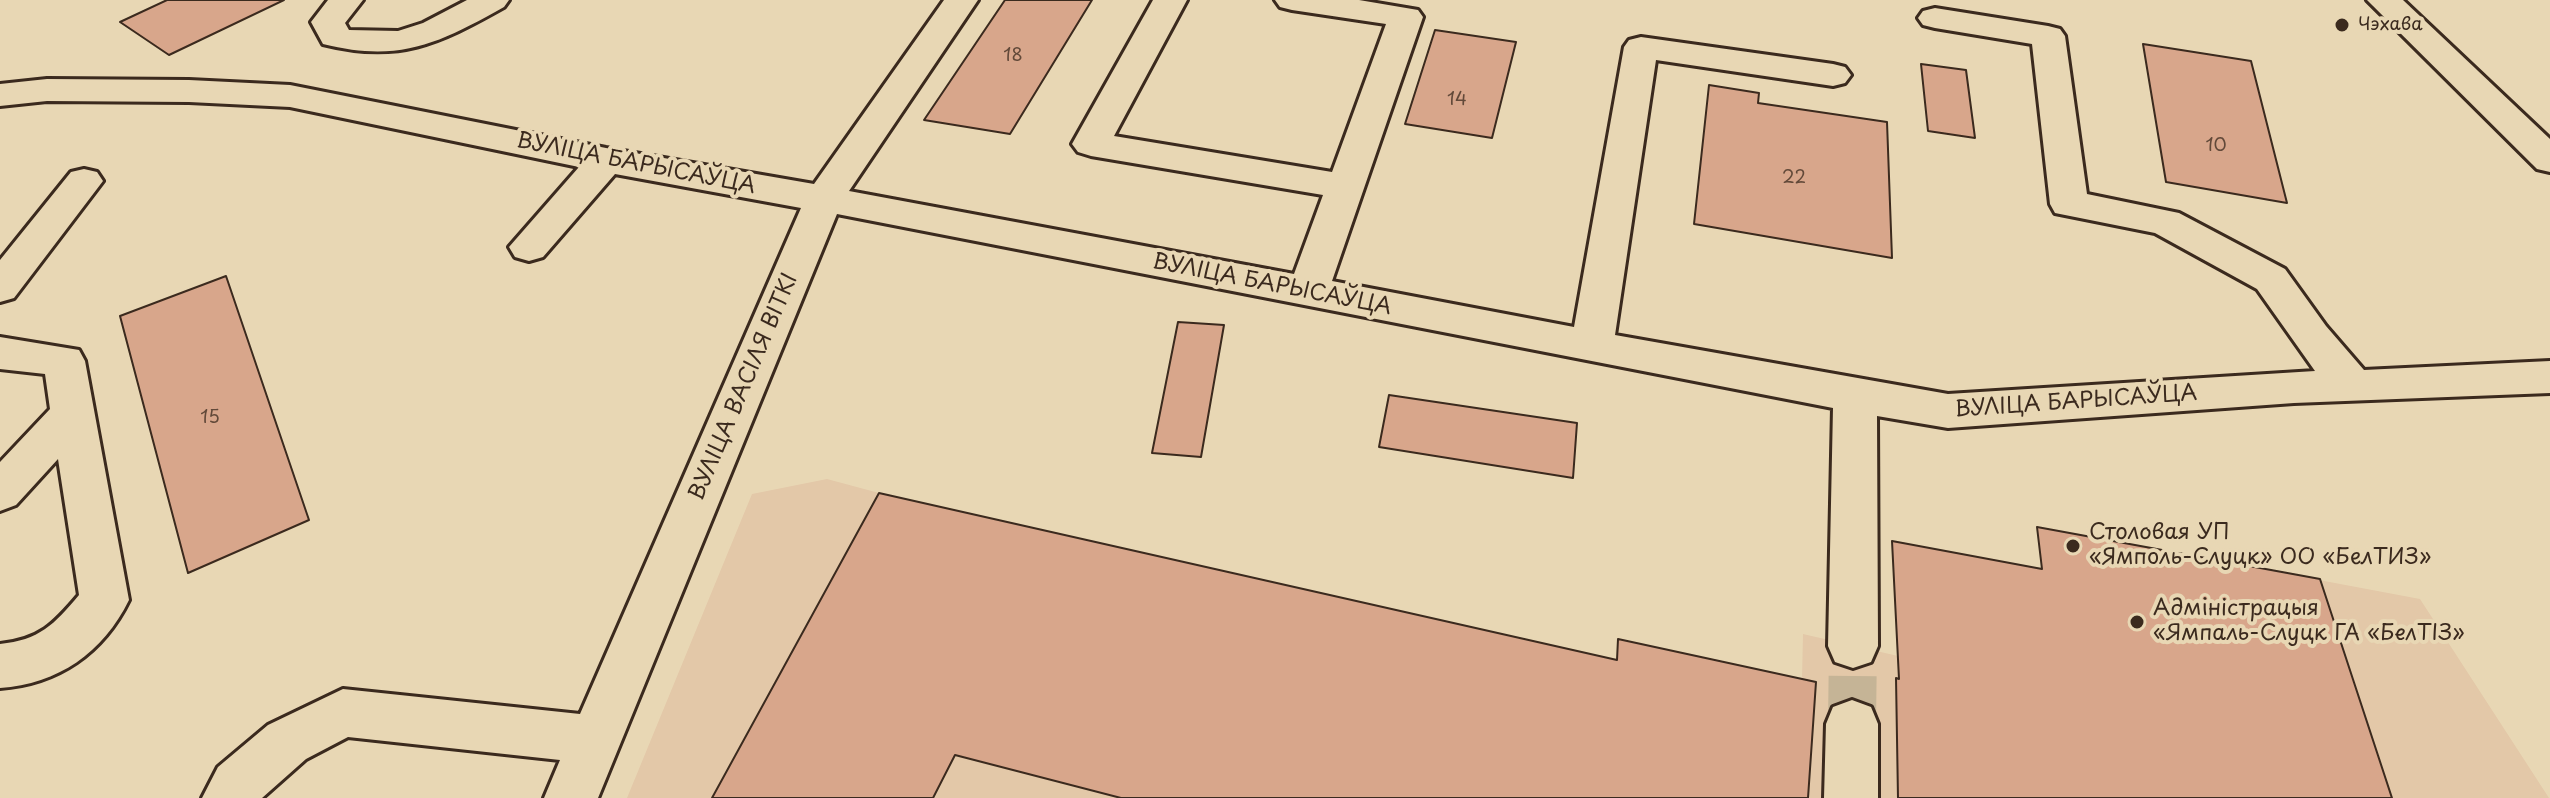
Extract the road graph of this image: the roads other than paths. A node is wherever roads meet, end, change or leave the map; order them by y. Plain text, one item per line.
1 (346, 0) edge
2 (492, 0) edge
3 (961, 0) edge
4 (1170, 0) edge
5 (1292, 0) edge
6 (2384, 0) edge
7 (1935, 18) dead end
8 (1833, 75) dead end
9 (0, 95) edge
10 (606, 160) junction
11 (2550, 160) edge
12 (84, 181) dead end
13 (1347, 187) junction
14 (824, 199) junction
15 (529, 247) dead end
16 (0, 288) edge
17 (1308, 292) junction
18 (1592, 347) junction
19 (0, 353) edge
20 (2550, 377) edge
21 (2353, 387) junction
22 (1855, 396) junction
23 (73, 413) junction
24 (0, 492) edge
25 (1853, 646) tunnel mouth
26 (0, 666) edge
27 (1852, 724) tunnel mouth
28 (596, 740) junction
29 (229, 798) edge
30 (571, 798) edge
31 (1851, 798) edge

1 - 2 street
3 - 14 street, ВУЛІЦА ВАСІЛЯ ВІТКІ
4 - 13 street
5 - 13 street
6 - 11 street
7 - 21 street
8 - 18 street
9 - 10 street, ВУЛІЦА БАРЫСАЎЦА
10 - 14 street, ВУЛІЦА БАРЫСАЎЦА
10 - 15 street
12 - 16 street
13 - 17 street
14 - 17 street, ВУЛІЦА БАРЫСАЎЦА
14 - 28 street, ВУЛІЦА ВАСІЛЯ ВІТКІ
17 - 18 street, ВУЛІЦА БАРЫСАЎЦА
18 - 22 street, ВУЛІЦА БАРЫСАЎЦА
19 - 23 street
20 - 21 street, ВУЛІЦА БАРЫСАЎЦА
21 - 22 street, ВУЛІЦА БАРЫСАЎЦА
22 - 25 street
23 - 24 street
23 - 26 street
27 - 31 street
28 - 29 street
28 - 30 street, ВУЛІЦА ВАСІЛЯ ВІТКІ

